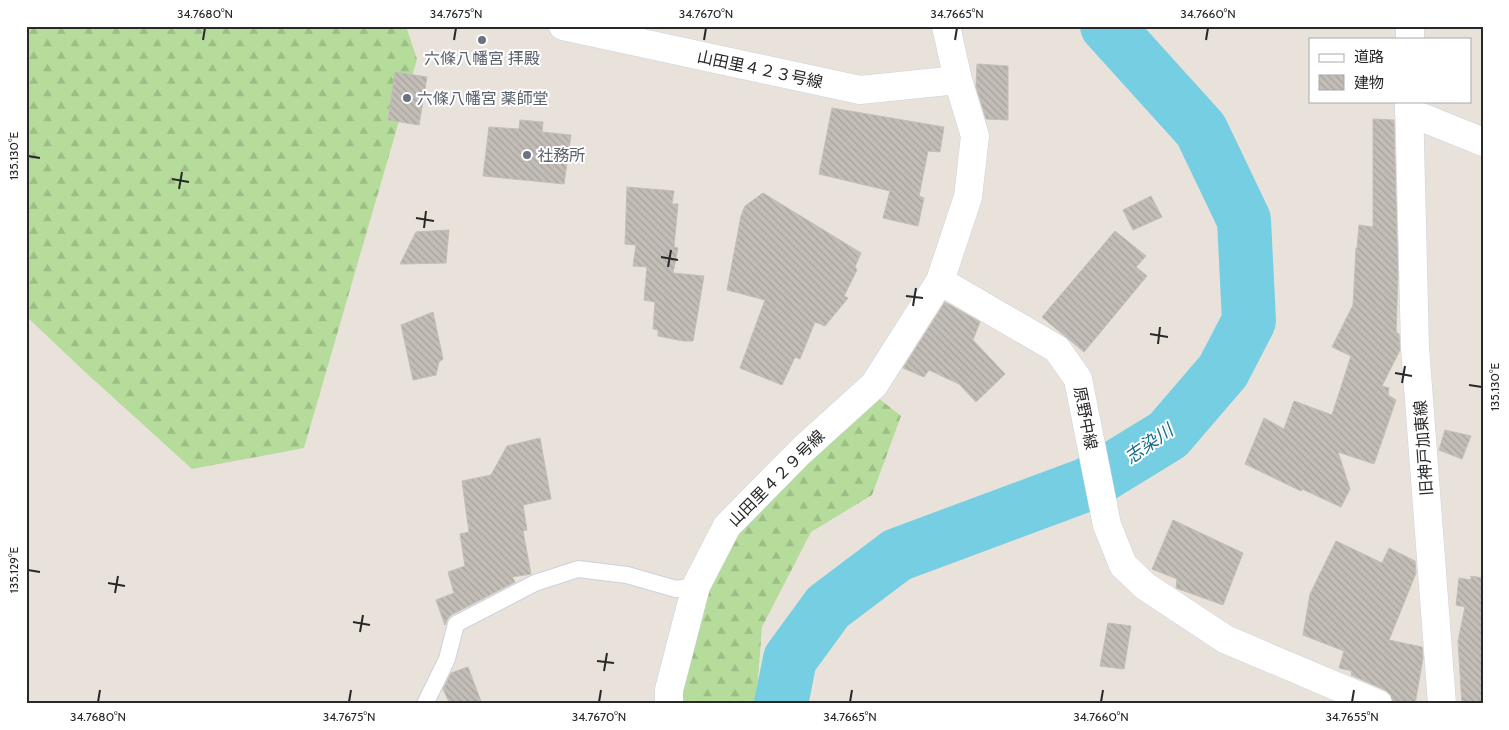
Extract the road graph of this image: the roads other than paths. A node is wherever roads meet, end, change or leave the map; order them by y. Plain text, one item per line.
1 (563, 26) edge
2 (946, 26) edge
3 (958, 80) junction
4 (1409, 107) edge
5 (1483, 142) edge
6 (940, 281) junction
7 (696, 586) junction
8 (425, 704) edge
9 (669, 704) edge
10 (1378, 704) edge
11 (1442, 704) edge

1 - 3 street, 山田里４２３号線
2 - 3 street
3 - 6 street
4 - 5 street
4 - 11 street, 旧神戸加東線
6 - 7 street, 山田里４２９号線
6 - 10 street, 原野中線
7 - 8 lane
7 - 9 street, 山田里４２９号線

